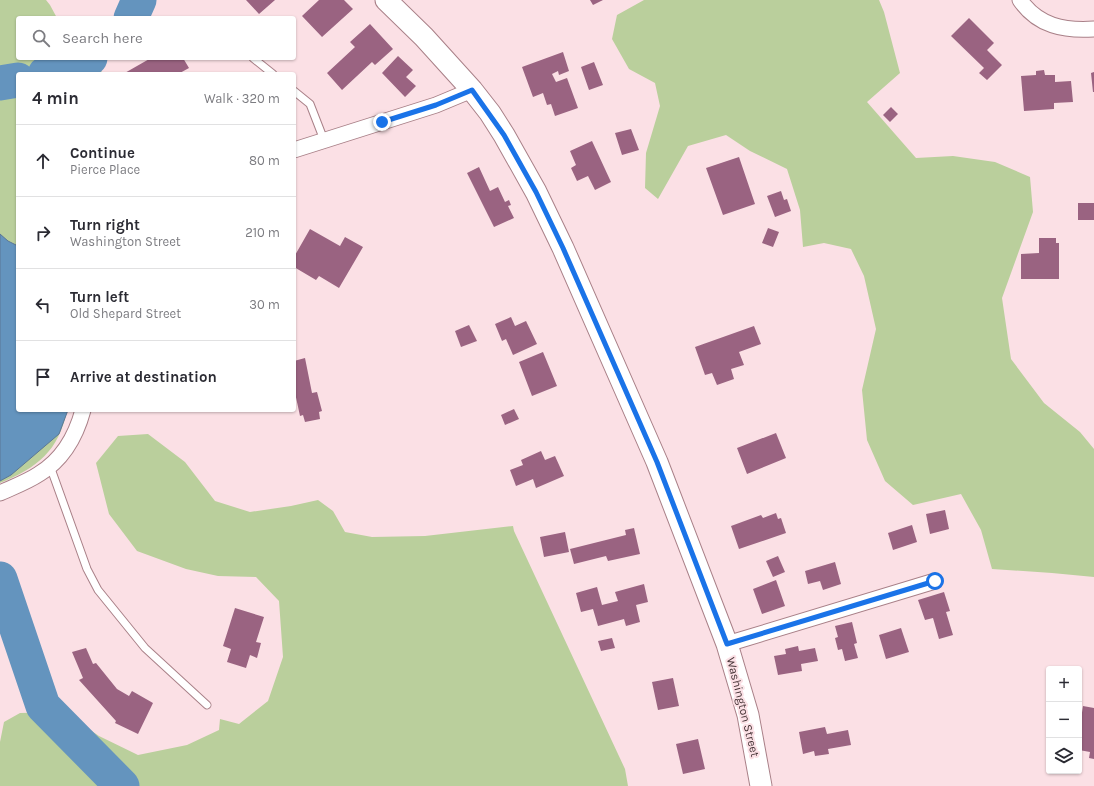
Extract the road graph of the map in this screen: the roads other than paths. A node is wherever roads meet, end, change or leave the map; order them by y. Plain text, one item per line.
1 (386, 0) edge
2 (1020, 0) edge
3 (1094, 29) edge
4 (256, 60) edge
5 (270, 72) edge
6 (472, 90) junction
7 (296, 93) edge
8 (324, 140) junction
9 (296, 149) edge
10 (82, 412) edge
11 (50, 466) junction
12 (0, 492) edge
13 (935, 581) dead end
14 (727, 644) junction
15 (207, 706) dead end
16 (761, 786) edge

1 - 6 main road, Washington Street
2 - 3 street
4 - 5 lane
6 - 8 street
6 - 14 main road, Washington Street
7 - 8 lane
8 - 9 street
10 - 11 street
11 - 12 street
11 - 15 lane
13 - 14 street
14 - 16 main road, Washington Street

